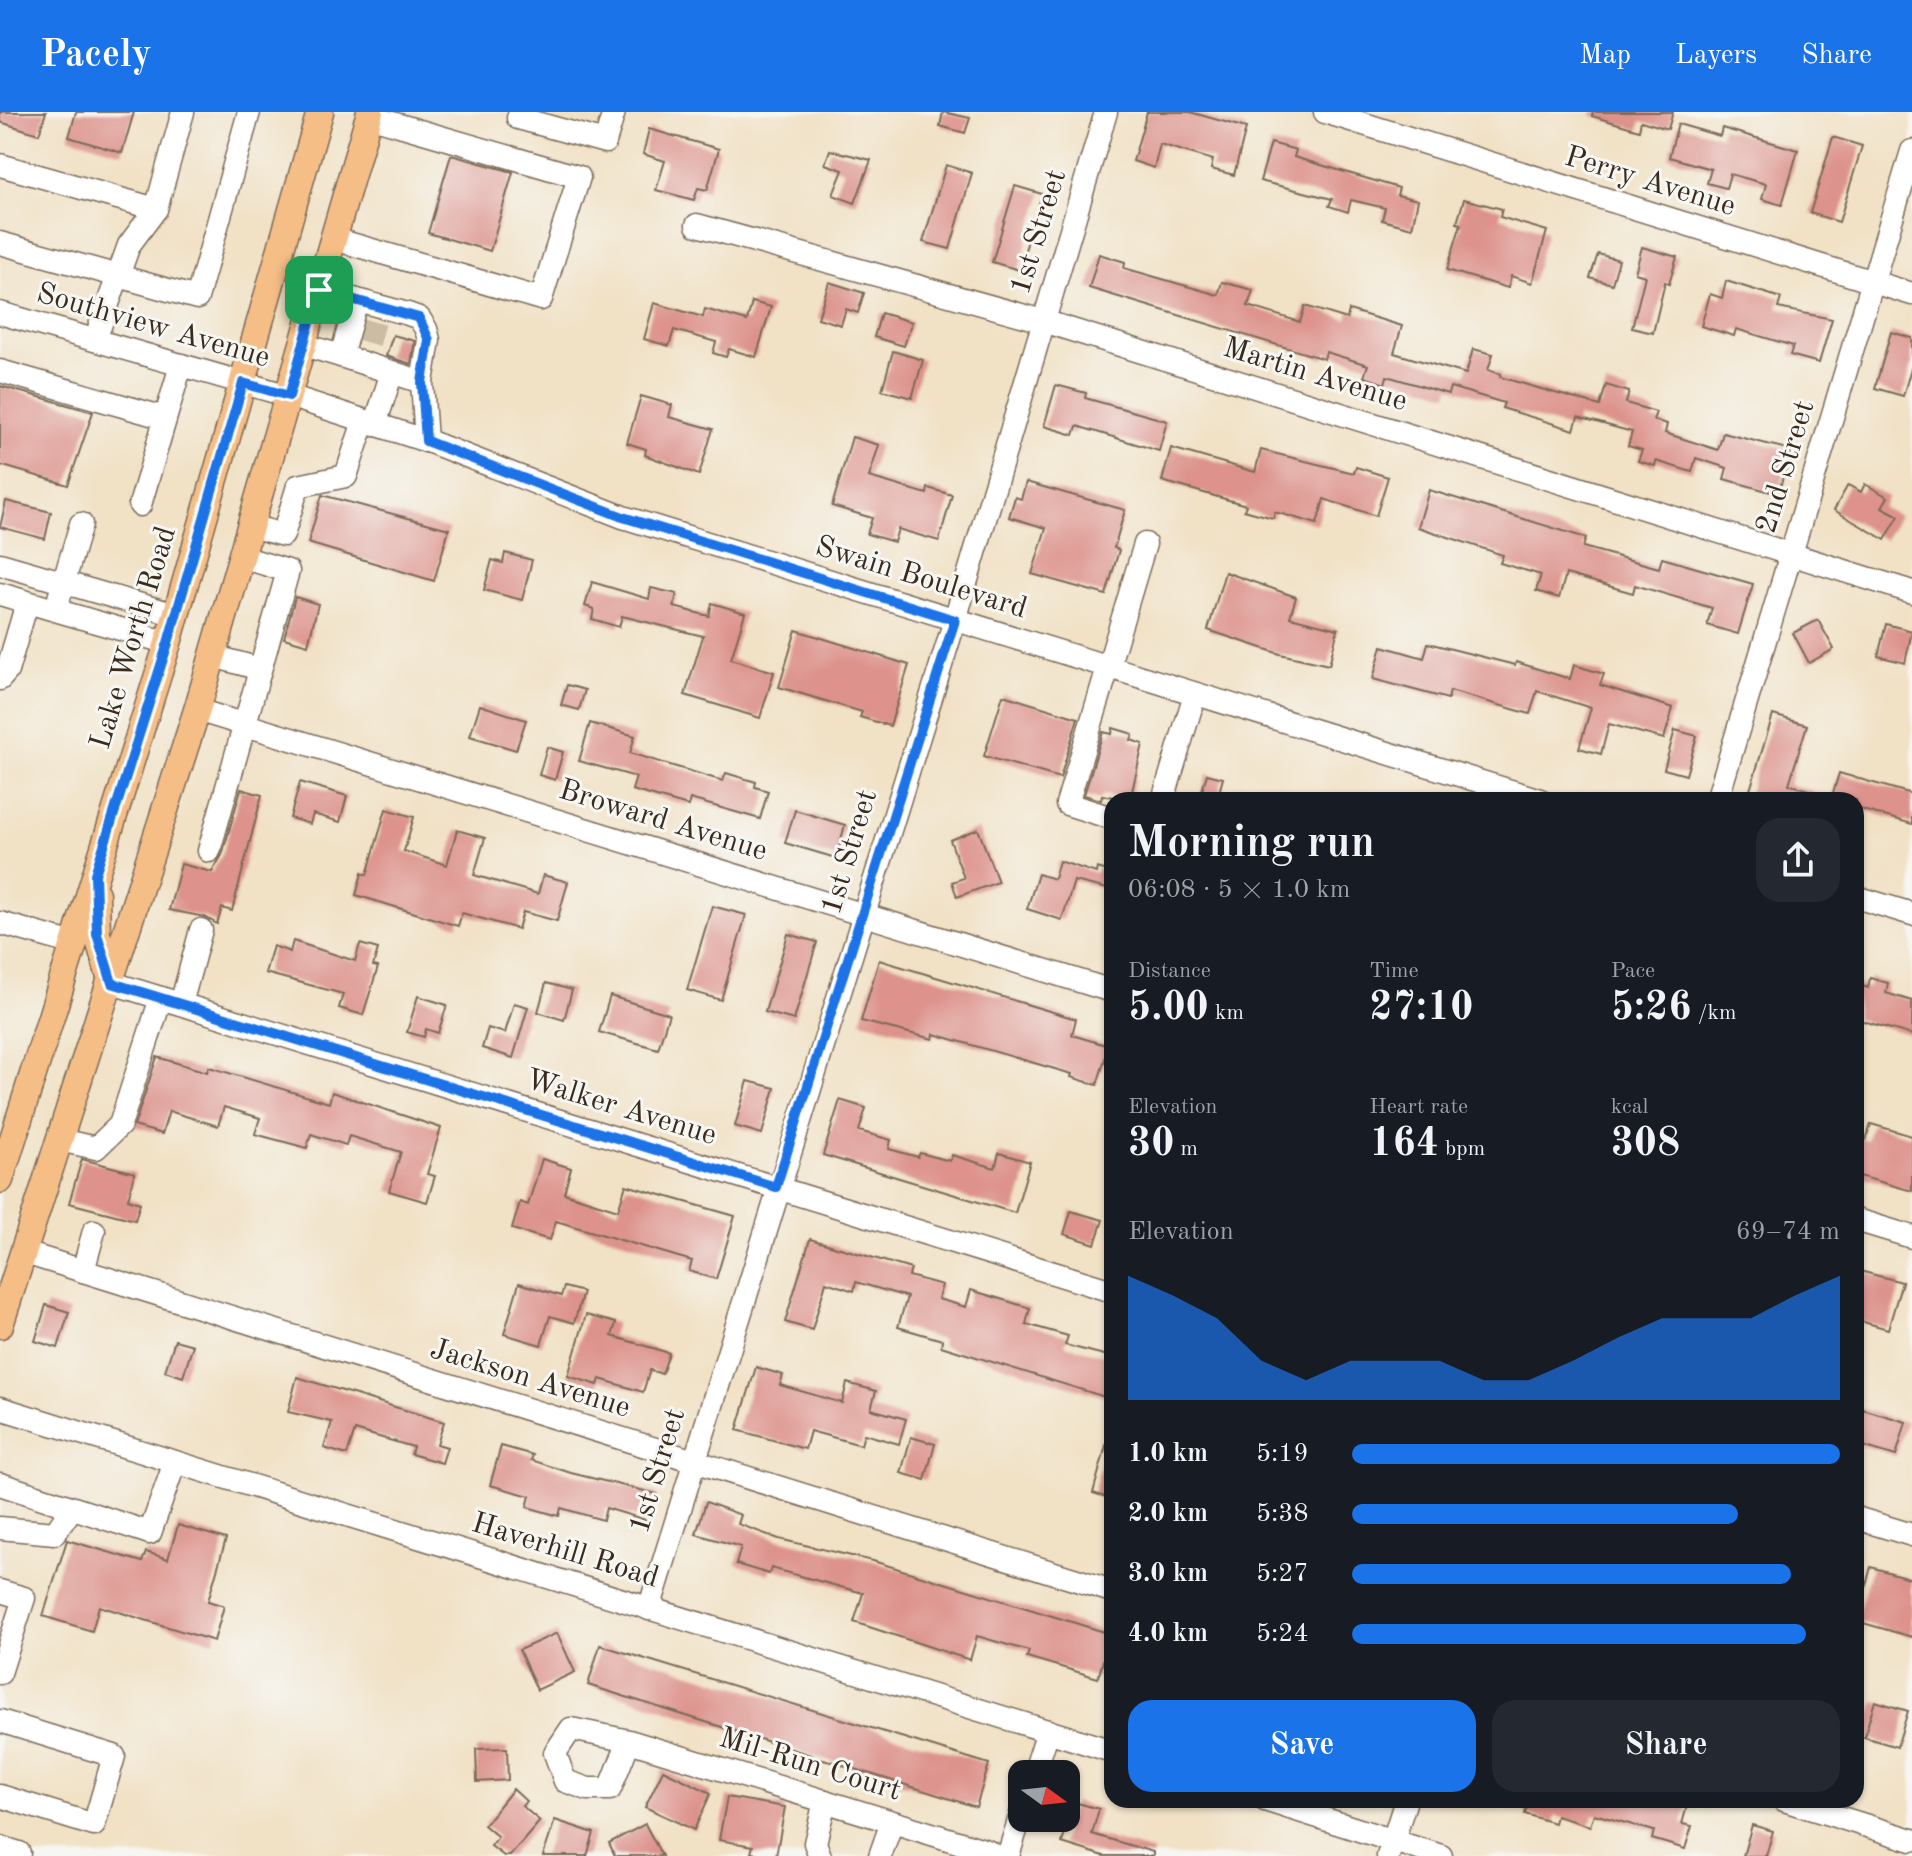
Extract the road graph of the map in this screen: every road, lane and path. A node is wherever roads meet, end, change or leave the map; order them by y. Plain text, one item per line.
1 (183, 112) edge
2 (249, 112) edge
3 (320, 112) edge
4 (614, 112) edge
5 (1106, 112) edge
6 (1325, 112) edge
7 (369, 114) edge
8 (519, 115) edge
9 (1912, 151) edge
10 (529, 161) junction
11 (0, 165) edge
12 (156, 209) junction
13 (697, 225) dead end
14 (334, 239) junction
15 (0, 243) edge
16 (117, 275) junction
17 (1874, 282) junction
18 (319, 290) junction
19 (1912, 294) edge
20 (357, 300) junction
21 (0, 313) edge
22 (1043, 321) junction
23 (95, 340) junction
24 (304, 345) junction
25 (341, 356) junction
26 (181, 365) junction
27 (0, 371) edge
28 (392, 372) junction
29 (422, 382) junction
30 (243, 383) junction
31 (289, 396) junction
32 (165, 418) junction
33 (370, 423) junction
34 (426, 441) junction
35 (140, 505) dead end
36 (81, 524) dead end
37 (251, 526) junction
38 (1145, 544) dead end
39 (1790, 555) junction
40 (242, 557) junction
41 (0, 564) edge
42 (64, 584) junction
43 (1912, 592) edge
44 (0, 594) edge
45 (27, 603) junction
46 (56, 611) junction
47 (176, 615) junction
48 (955, 620) junction
49 (168, 643) junction
50 (213, 656) junction
51 (1106, 666) junction
52 (260, 669) junction
53 (0, 679) edge
54 (1195, 694) junction
55 (197, 710) junction
56 (244, 724) junction
57 (1165, 792) edge
58 (1514, 792) edge
59 (1719, 792) edge
60 (1104, 816) edge
61 (209, 851) dead end
62 (95, 874) junction
63 (1864, 899) edge
64 (862, 914) junction
65 (1912, 914) edge
66 (0, 923) edge
67 (201, 930) dead end
68 (74, 944) junction
69 (112, 983) junction
70 (1104, 989) edge
71 (171, 1001) junction
72 (9, 1120) edge
73 (59, 1140) junction
74 (0, 1180) edge
75 (776, 1187) junction
76 (1864, 1222) edge
77 (94, 1231) dead end
78 (1912, 1237) edge
79 (22, 1252) junction
80 (83, 1271) junction
81 (1104, 1289) edge
82 (0, 1325) edge
83 (0, 1408) edge
84 (175, 1462) junction
85 (692, 1462) junction
86 (0, 1484) edge
87 (72, 1508) junction
88 (1864, 1520) edge
89 (1, 1534) edge
90 (1912, 1535) edge
91 (1104, 1589) edge
92 (0, 1591) edge
93 (649, 1609) junction
94 (0, 1673) edge
95 (0, 1721) edge
96 (1048, 1731) junction
97 (629, 1741) junction
98 (1104, 1748) edge
99 (1039, 1760) edge
100 (0, 1796) edge
101 (825, 1801) junction
102 (1286, 1808) edge
103 (1404, 1808) edge
104 (1810, 1808) edge
105 (892, 1822) junction
106 (1015, 1832) edge
107 (1912, 1840) edge
108 (0, 1847) edge
109 (1391, 1848) edge
110 (18, 1856) edge
111 (820, 1856) edge
112 (880, 1856) edge
113 (997, 1856) edge
114 (1008, 1856) edge
115 (1441, 1856) edge

1 - 12 street
2 - 16 street
3 - 30 main road, Lake Worth Road
4 - 8 street
5 - 22 street, 1st Street
6 - 17 street, Perry Avenue
7 - 10 street
7 - 14 main road
8 - 10 street
9 - 17 street, 2nd Street
10 - 14 street
11 - 12 street
12 - 16 street
13 - 22 street, Martin Avenue
14 - 18 main road
15 - 16 street
16 - 23 street
17 - 19 street, Perry Avenue
17 - 39 street, 2nd Street
18 - 20 street
18 - 24 main road
20 - 25 street
20 - 29 street
21 - 23 street, Southview Avenue
22 - 39 street, Martin Avenue
22 - 48 street, 1st Street
23 - 26 street, Southview Avenue
24 - 25 street
24 - 31 main road
25 - 28 street
26 - 30 street, Southview Avenue
26 - 32 street
27 - 32 street
28 - 29 street
28 - 33 street
29 - 34 street
30 - 31 street, Southview Avenue
30 - 47 main road, Lake Worth Road
31 - 33 street, Swain Boulevard
31 - 37 main road
32 - 35 street
33 - 34 street, Swain Boulevard
33 - 37 street
34 - 48 street, Swain Boulevard
36 - 42 street
37 - 40 main road
38 - 51 street
39 - 43 street, Martin Avenue
39 - 59 street, 2nd Street
40 - 50 main road
40 - 52 street
41 - 42 street
42 - 46 street
42 - 47 street
44 - 45 street
45 - 46 street
45 - 53 street
46 - 49 street
47 - 49 main road, Lake Worth Road
48 - 51 street, Swain Boulevard
48 - 64 street, 1st Street
49 - 62 main road, Lake Worth Road
50 - 52 street
50 - 55 main road
51 - 54 street, Swain Boulevard
51 - 60 street
52 - 56 street
54 - 57 street
54 - 58 street, Swain Boulevard
55 - 56 street, Broward Avenue
55 - 69 main road
56 - 61 street
56 - 64 street, Broward Avenue
62 - 68 main road, Lake Worth Road
62 - 69 main road
63 - 65 street
64 - 70 street, Broward Avenue
64 - 75 street, 1st Street
66 - 68 street
67 - 71 street
68 - 72 main road, Lake Worth Road
69 - 71 street, Walker Avenue
69 - 73 main road
71 - 73 street
71 - 75 street, Walker Avenue
72 - 74 main road, Lake Worth Road
73 - 79 main road
75 - 81 street, Walker Avenue
75 - 85 street, 1st Street
76 - 78 street
77 - 80 street
79 - 80 street, Jackson Avenue
79 - 82 main road
80 - 85 street, Jackson Avenue
83 - 84 street, Haverhill Road
84 - 87 street
84 - 93 street, Haverhill Road
85 - 91 street, Jackson Avenue
85 - 93 street, 1st Street
86 - 87 street
87 - 89 street
88 - 90 street
92 - 94 street
93 - 96 street, Haverhill Road
95 - 100 street
96 - 98 street, Haverhill Road
96 - 99 street
97 - 97 street, Mil-Run Court
97 - 101 street, Mil-Run Court
101 - 105 street, Mil-Run Court
101 - 111 street
102 - 109 street
103 - 109 street
104 - 107 street
105 - 112 street
105 - 113 street, Mil-Run Court
106 - 114 street
108 - 110 street
109 - 115 street

